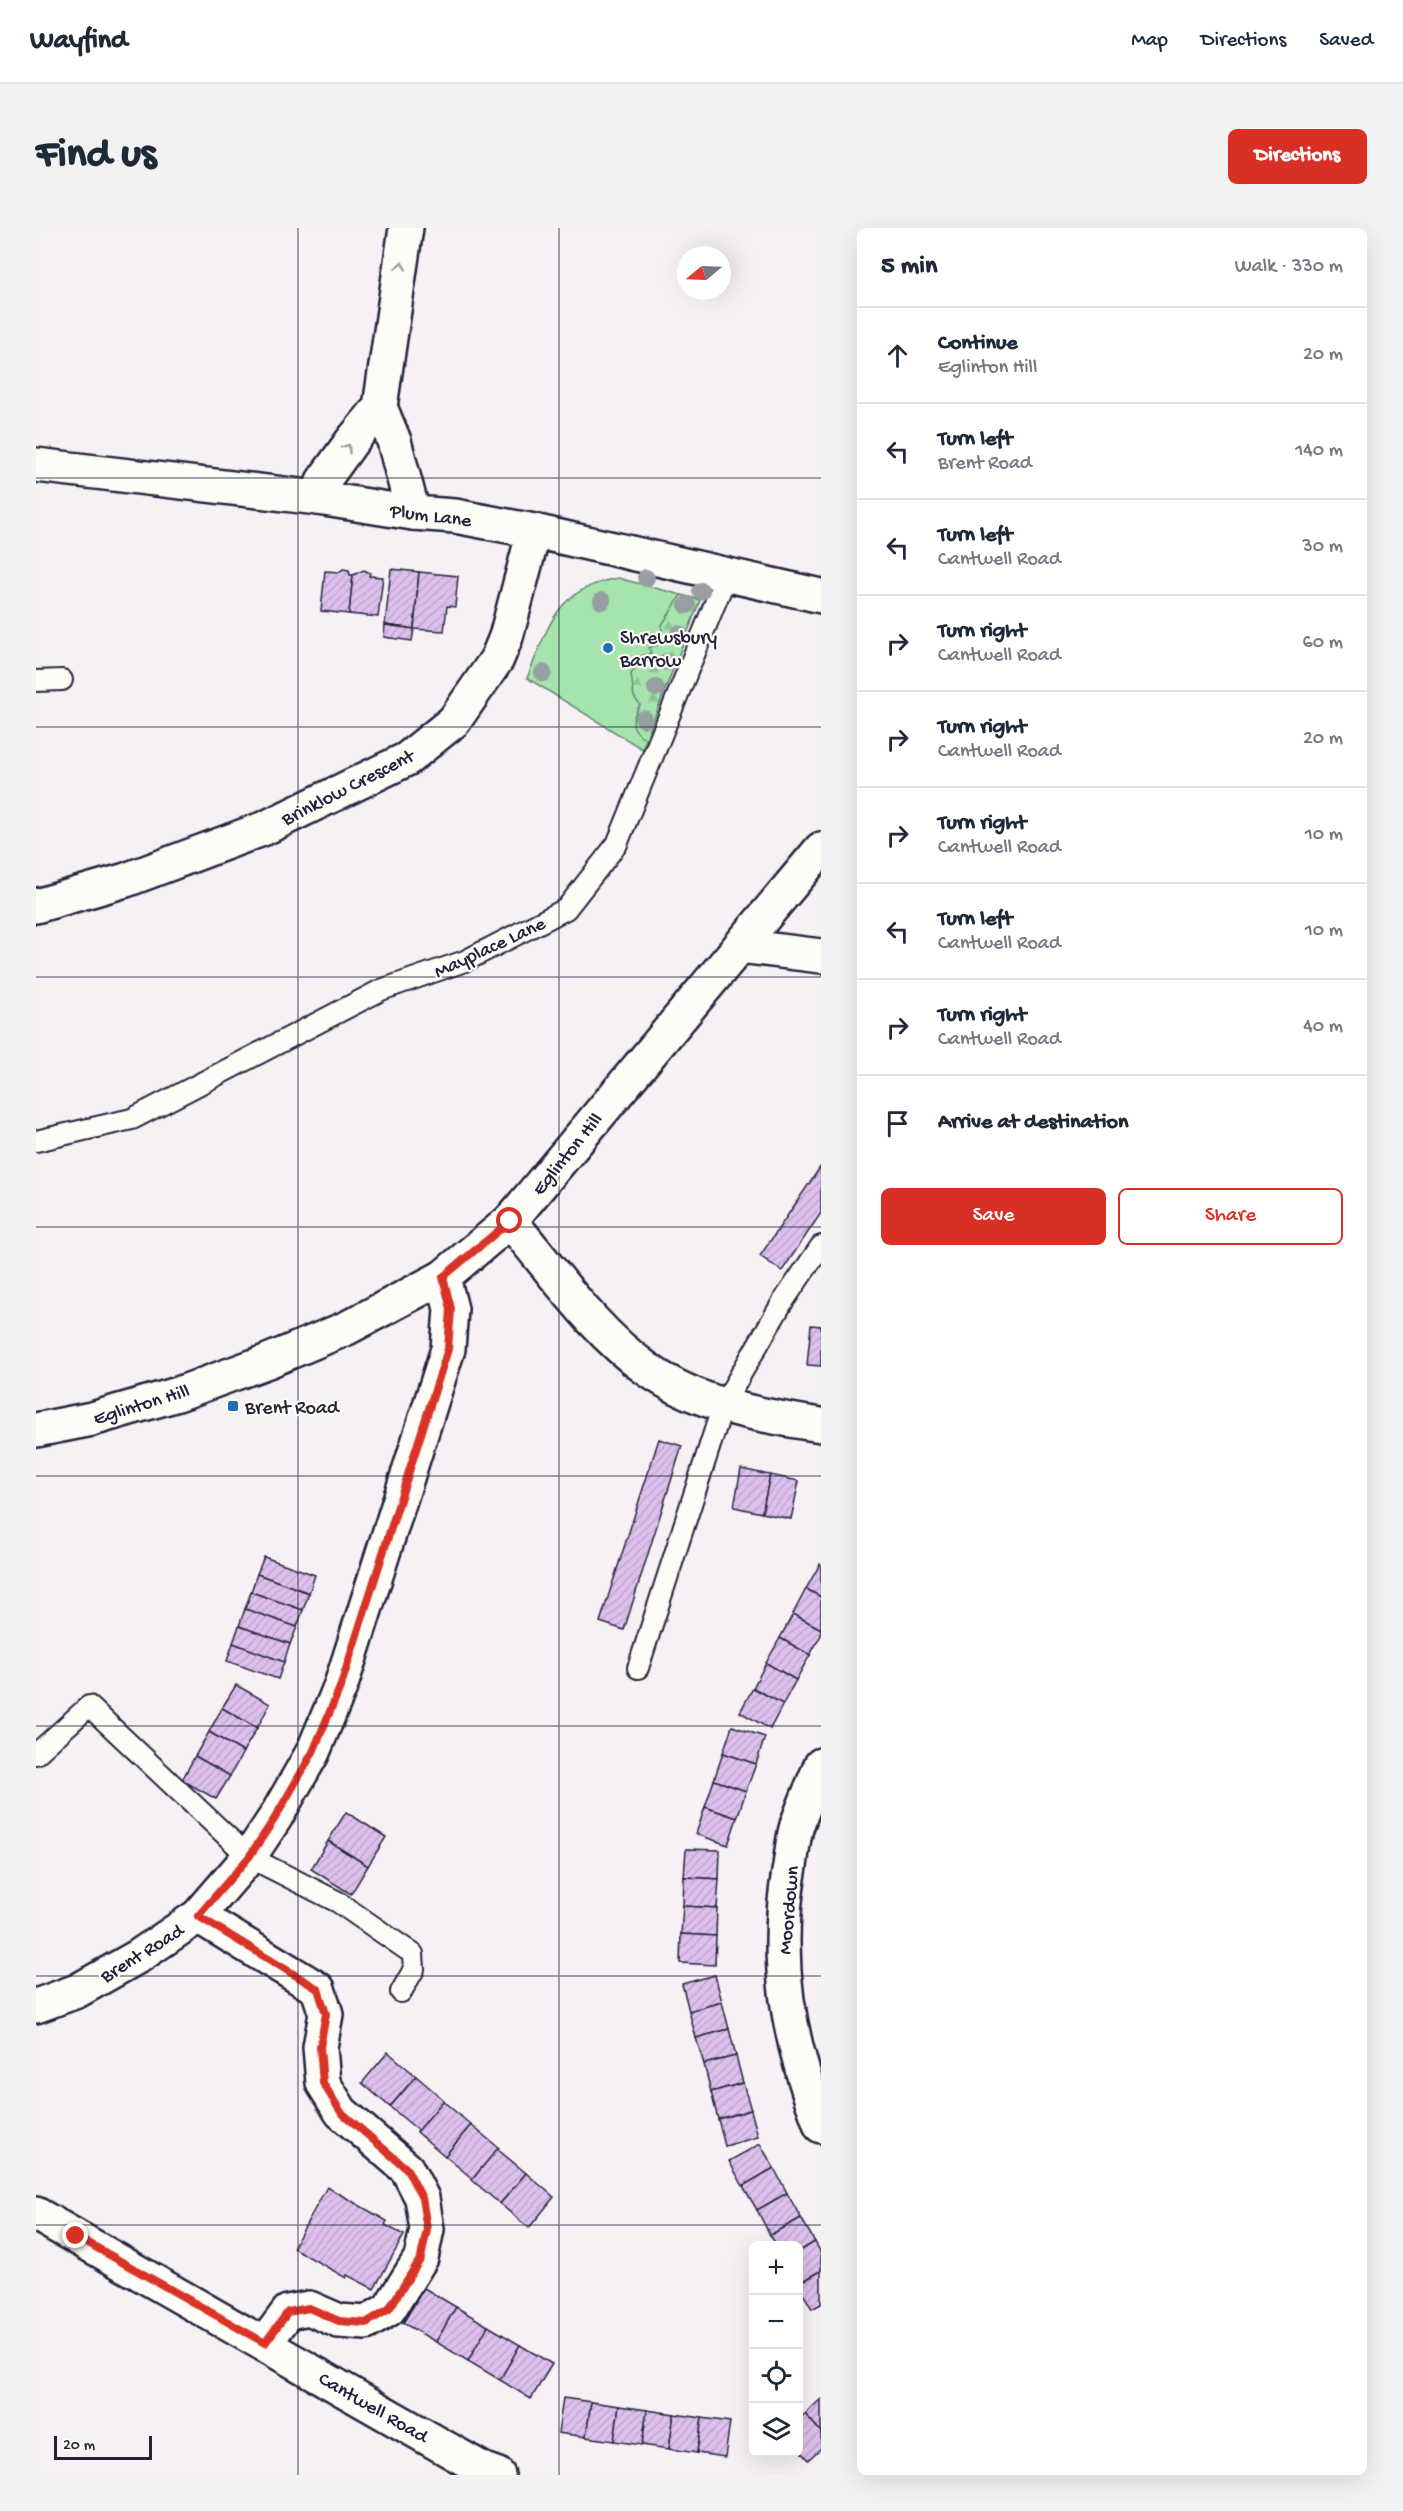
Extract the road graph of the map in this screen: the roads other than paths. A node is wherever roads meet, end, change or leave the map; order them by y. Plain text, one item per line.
1 (406, 228) edge
2 (380, 407) junction
3 (36, 465) edge
4 (318, 498) junction
5 (413, 513) junction
6 (534, 531) junction
7 (727, 574) junction
8 (821, 596) edge
9 (62, 680) dead end
10 (36, 681) edge
11 (821, 849) edge
12 (36, 906) edge
13 (740, 946) junction
14 (821, 956) edge
15 (36, 1141) edge
16 (510, 1221) junction
17 (821, 1246) edge
18 (443, 1277) junction
19 (723, 1405) junction
20 (821, 1425) edge
21 (36, 1430) edge
22 (638, 1668) dead end
23 (36, 1754) edge
24 (821, 1765) edge
25 (249, 1857) junction
26 (198, 1916) junction
27 (401, 1992) dead end
28 (36, 2006) edge
29 (821, 2126) edge
30 (36, 2214) edge
31 (265, 2343) junction
32 (487, 2473) edge

2 -> 1 street
4 -> 2 street
2 - 5 street
3 - 4 street, Plum Lane
4 - 5 street, Plum Lane
5 - 6 street, Plum Lane
6 - 7 street, Plum Lane
6 - 12 street, Brinklow Crescent
7 - 8 street, Plum Lane
7 - 15 lane, Mayplace Lane
9 - 10 lane
11 - 13 street, Eglinton Hill
13 - 14 street
13 - 16 street, Eglinton Hill
16 - 18 street, Eglinton Hill
16 - 19 street
17 - 19 lane
18 - 21 street, Eglinton Hill
18 - 25 street, Brent Road
19 - 20 street
19 - 22 lane
23 - 25 lane
24 - 29 street, Moordown
25 - 26 street, Brent Road
25 - 27 lane
26 - 28 street, Brent Road
26 - 31 street
30 - 31 street, Cantwell Road
31 - 32 street, Cantwell Road

